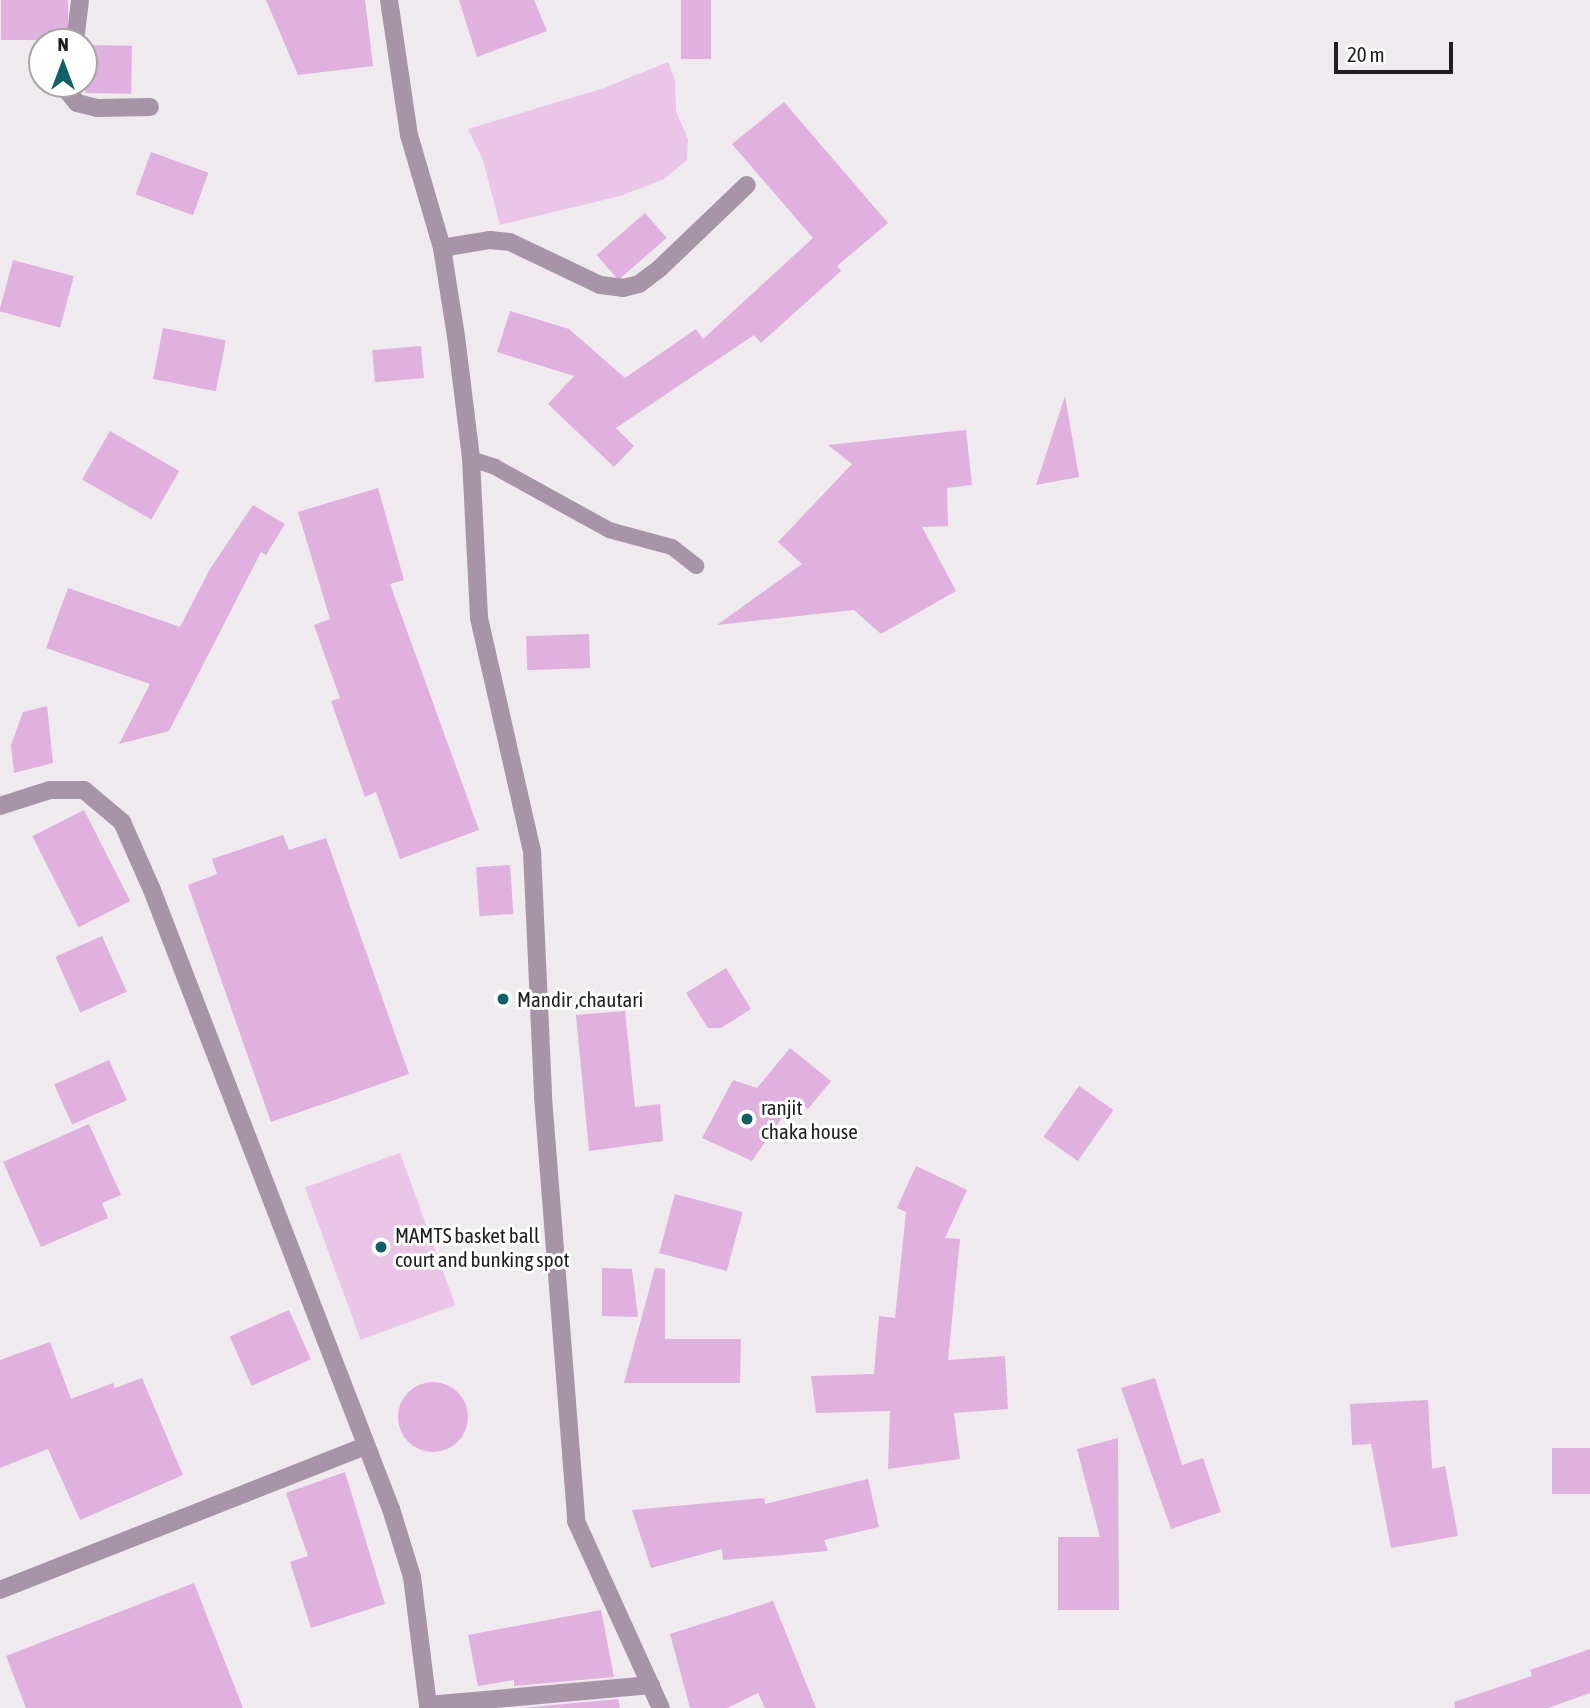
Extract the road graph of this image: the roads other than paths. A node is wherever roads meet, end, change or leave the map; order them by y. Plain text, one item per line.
1 (80, 0) edge
2 (389, 0) edge
3 (77, 28) edge
4 (73, 98) edge
5 (150, 107) dead end
6 (747, 185) dead end
7 (442, 248) junction
8 (471, 459) junction
9 (696, 566) dead end
10 (0, 806) edge
11 (366, 1446) junction
12 (0, 1590) edge
13 (651, 1685) junction
14 (428, 1706) edge
15 (661, 1708) edge

1 - 3 street
2 - 7 street
4 - 5 street
6 - 7 street
7 - 8 street
8 - 9 lane
8 - 13 street
10 - 11 street
11 - 12 street
11 - 14 street
13 - 14 street
13 - 15 street

